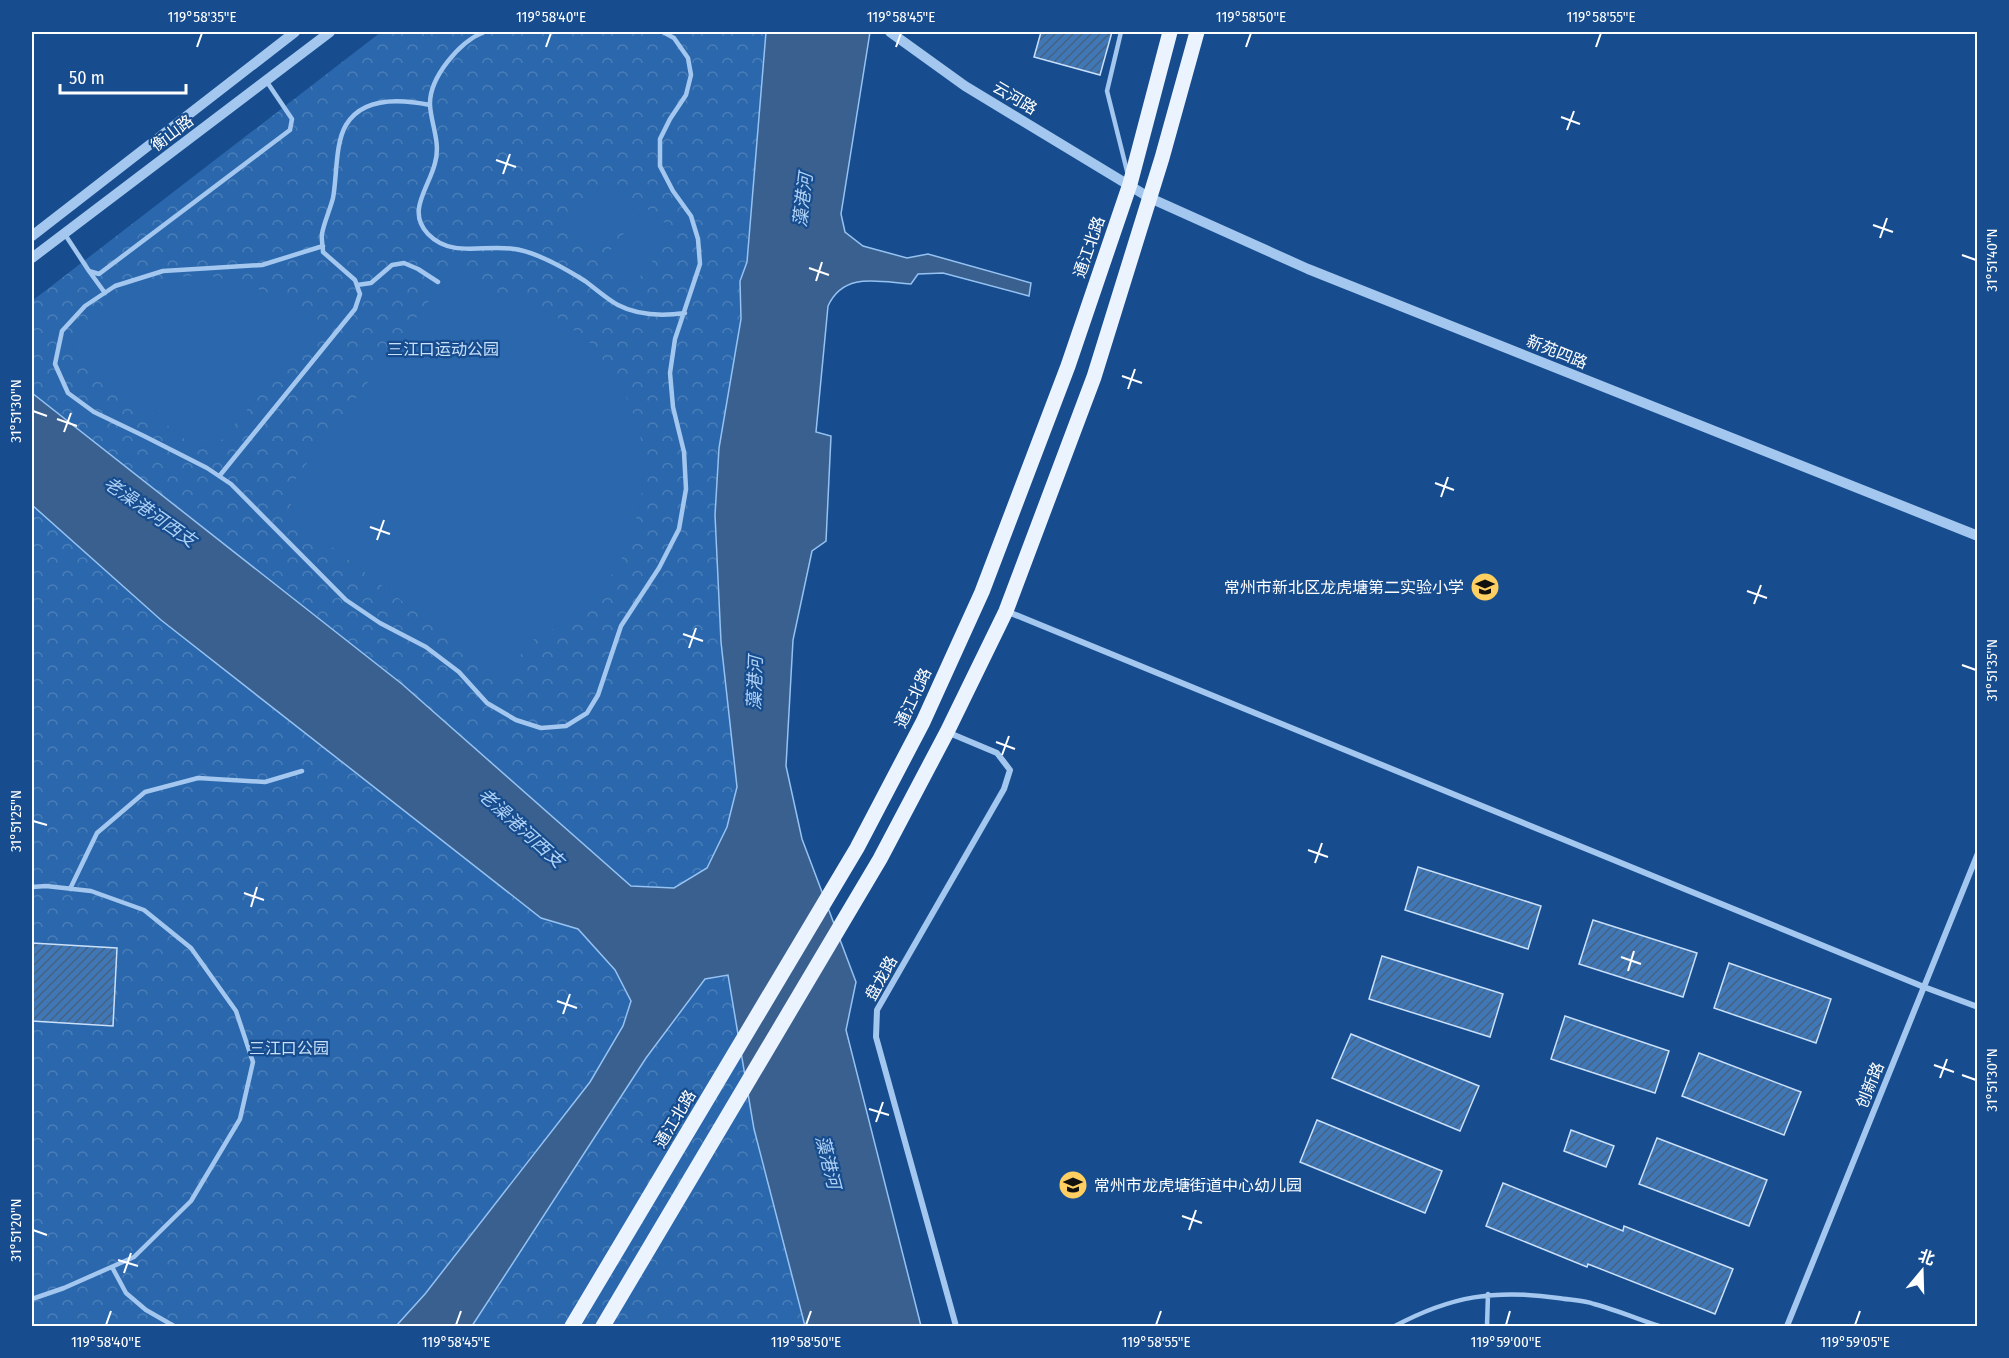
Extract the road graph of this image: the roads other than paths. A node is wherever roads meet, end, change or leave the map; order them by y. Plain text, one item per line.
1 (295, 32) edge
2 (330, 32) edge
3 (484, 32) edge
4 (663, 32) edge
5 (890, 32) edge
6 (1121, 32) edge
7 (1170, 32) edge
8 (1197, 32) edge
9 (265, 80) junction
10 (430, 105) junction
11 (1130, 184) junction
12 (1150, 198) junction
13 (64, 233) junction
14 (32, 236) edge
15 (323, 246) junction
16 (32, 258) edge
17 (89, 271) junction
18 (438, 282) dead end
19 (357, 285) junction
20 (105, 292) junction
21 (685, 313) junction
22 (221, 474) dead end
23 (1977, 536) edge
24 (1006, 611) junction
25 (947, 732) junction
26 (302, 771) dead end
27 (1977, 853) edge
28 (32, 887) edge
29 (69, 889) junction
30 (1924, 987) junction
31 (1977, 1007) edge
32 (112, 1267) junction
33 (1488, 1294) junction
34 (32, 1299) edge
35 (174, 1326) edge
36 (573, 1326) edge
37 (603, 1326) edge
38 (956, 1326) edge
39 (1395, 1326) edge
40 (1487, 1326) edge
41 (1659, 1326) edge
42 (1787, 1326) edge

1 - 14 street, 衡山路
2 - 9 street, 衡山路
3 - 10 lane
4 - 21 lane
5 - 11 street, 云河路
6 - 11 lane
7 - 11 main road, 通江北路
8 - 12 main road
9 - 13 street, 衡山路
9 - 17 lane
10 - 15 lane
10 - 21 lane
11 - 12 street, 新苑四路
11 - 36 main road, 通江北路
12 - 23 street, 新苑四路
12 - 24 main road
13 - 16 street, 衡山路
13 - 17 lane
15 - 19 lane
15 - 20 lane
17 - 20 lane
18 - 19 lane
19 - 22 lane
20 - 21 lane
24 - 25 main road
24 - 30 street
25 - 37 main road
25 - 38 street, 盘龙路
26 - 29 lane
27 - 30 street, 创新路
28 - 29 lane
29 - 32 lane
30 - 31 street
30 - 42 street, 创新路
32 - 34 lane
32 - 35 lane
33 - 39 lane
33 - 40 lane
33 - 41 lane

